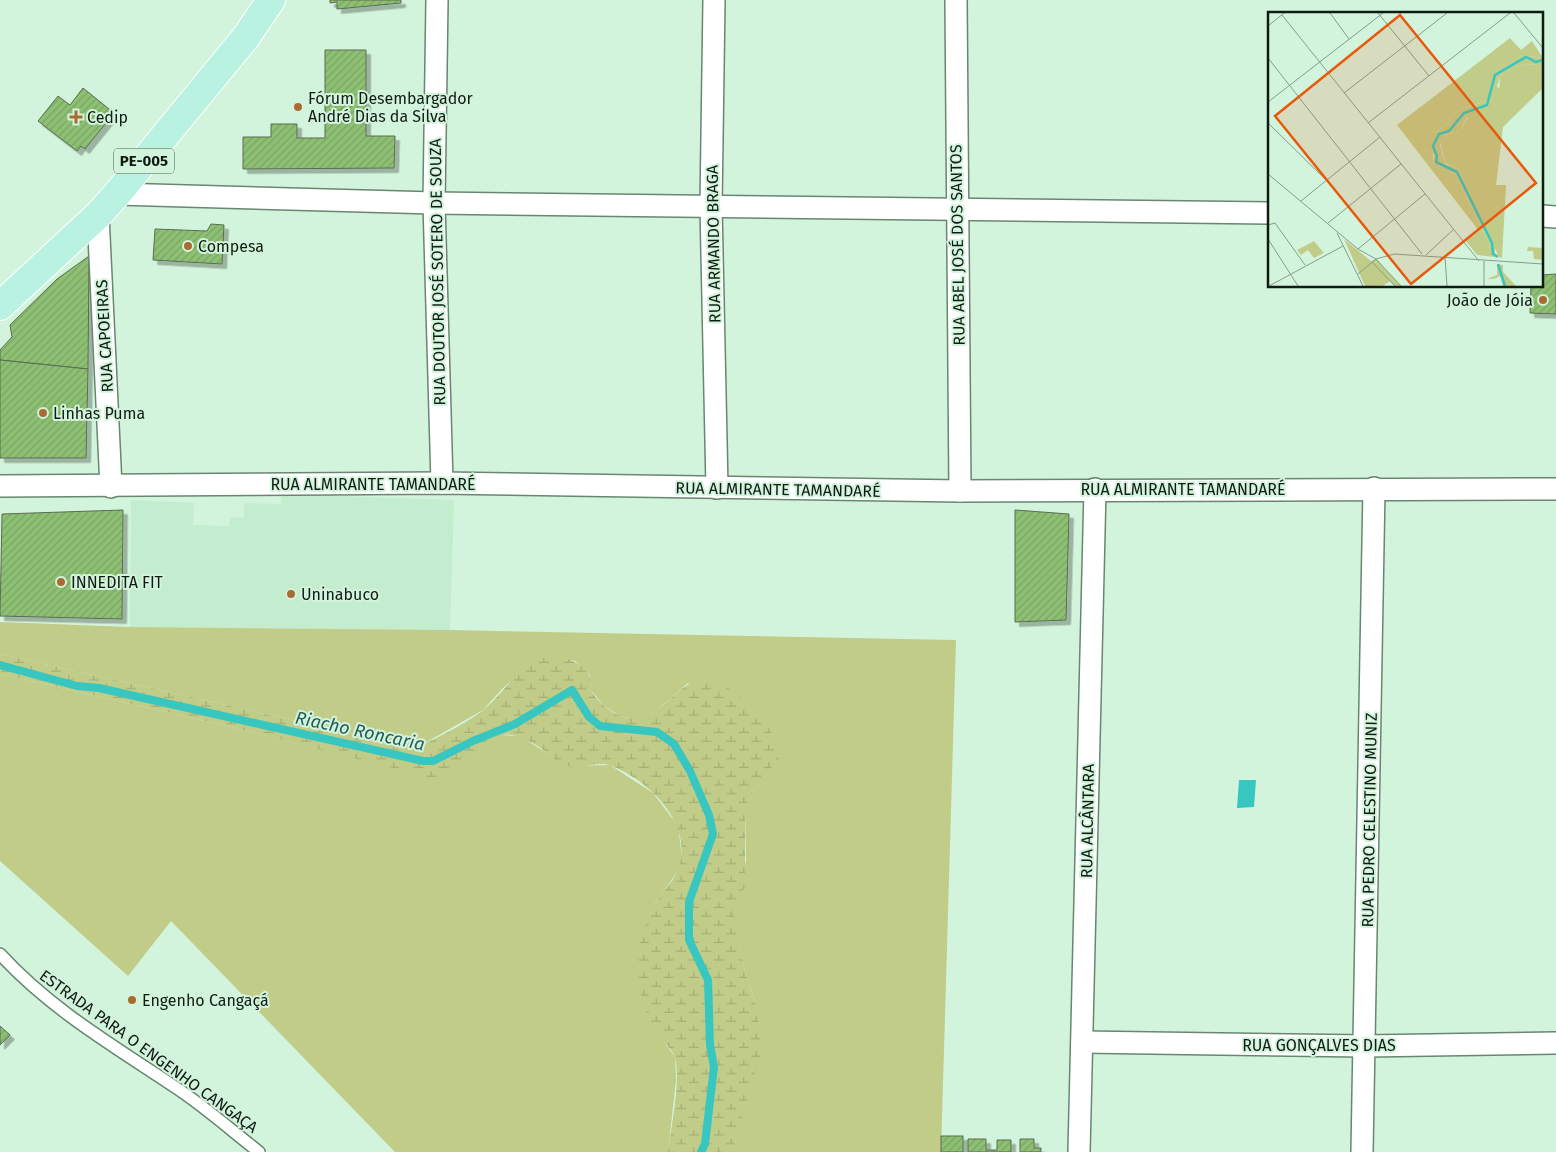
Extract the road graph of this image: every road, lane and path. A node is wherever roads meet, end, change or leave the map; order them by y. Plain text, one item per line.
1 (271, 0) edge
2 (437, 0) edge
3 (714, 0) edge
4 (956, 0) edge
5 (117, 194) junction
6 (434, 203) junction
7 (711, 206) junction
8 (956, 208) junction
9 (1268, 213) edge
10 (98, 215) junction
11 (0, 306) edge
12 (442, 483) junction
13 (0, 486) edge
14 (111, 487) junction
15 (717, 488) junction
16 (1374, 488) junction
17 (1095, 489) junction
18 (1556, 489) edge
19 (960, 491) junction
20 (0, 954) edge
21 (1082, 1042) junction
22 (1556, 1043) edge
23 (1366, 1046) junction
24 (259, 1152) edge
25 (1079, 1152) edge
26 (1362, 1152) edge

1 - 5 main road, PE-005
2 - 6 street, RUA DOUTOR JOSÉ SOTERO DE SOUZA
3 - 7 street, RUA ARMANDO BRAGA
4 - 8 street, RUA ABEL JOSÉ DOS SANTOS
5 - 6 street
5 - 10 main road, PE-005
6 - 7 street
6 - 12 street, RUA DOUTOR JOSÉ SOTERO DE SOUZA
7 - 8 street
7 - 15 street, RUA ARMANDO BRAGA
8 - 9 street
8 - 19 street, RUA ABEL JOSÉ DOS SANTOS
10 - 11 main road, PE-005
10 - 14 street, RUA CAPOEIRAS
12 - 14 street, RUA ALMIRANTE TAMANDARÉ
12 - 15 street, RUA ALMIRANTE TAMANDARÉ
13 - 14 street, RUA ALMIRANTE TAMANDARÉ
15 - 19 street, RUA ALMIRANTE TAMANDARÉ
16 - 17 street, RUA ALMIRANTE TAMANDARÉ
16 - 18 street, RUA ALMIRANTE TAMANDARÉ
16 - 23 street, RUA PEDRO CELESTINO MUNIZ
17 - 19 street, RUA ALMIRANTE TAMANDARÉ
17 - 21 street, RUA ALCÂNTARA
20 - 24 lane, ESTRADA PARA O ENGENHO CANGAÇA
21 - 23 street, RUA GONÇALVES DIAS
21 - 25 street, RUA ALCÂNTARA
22 - 23 street, RUA GONÇALVES DIAS
23 - 26 street, RUA PEDRO CELESTINO MUNIZ

